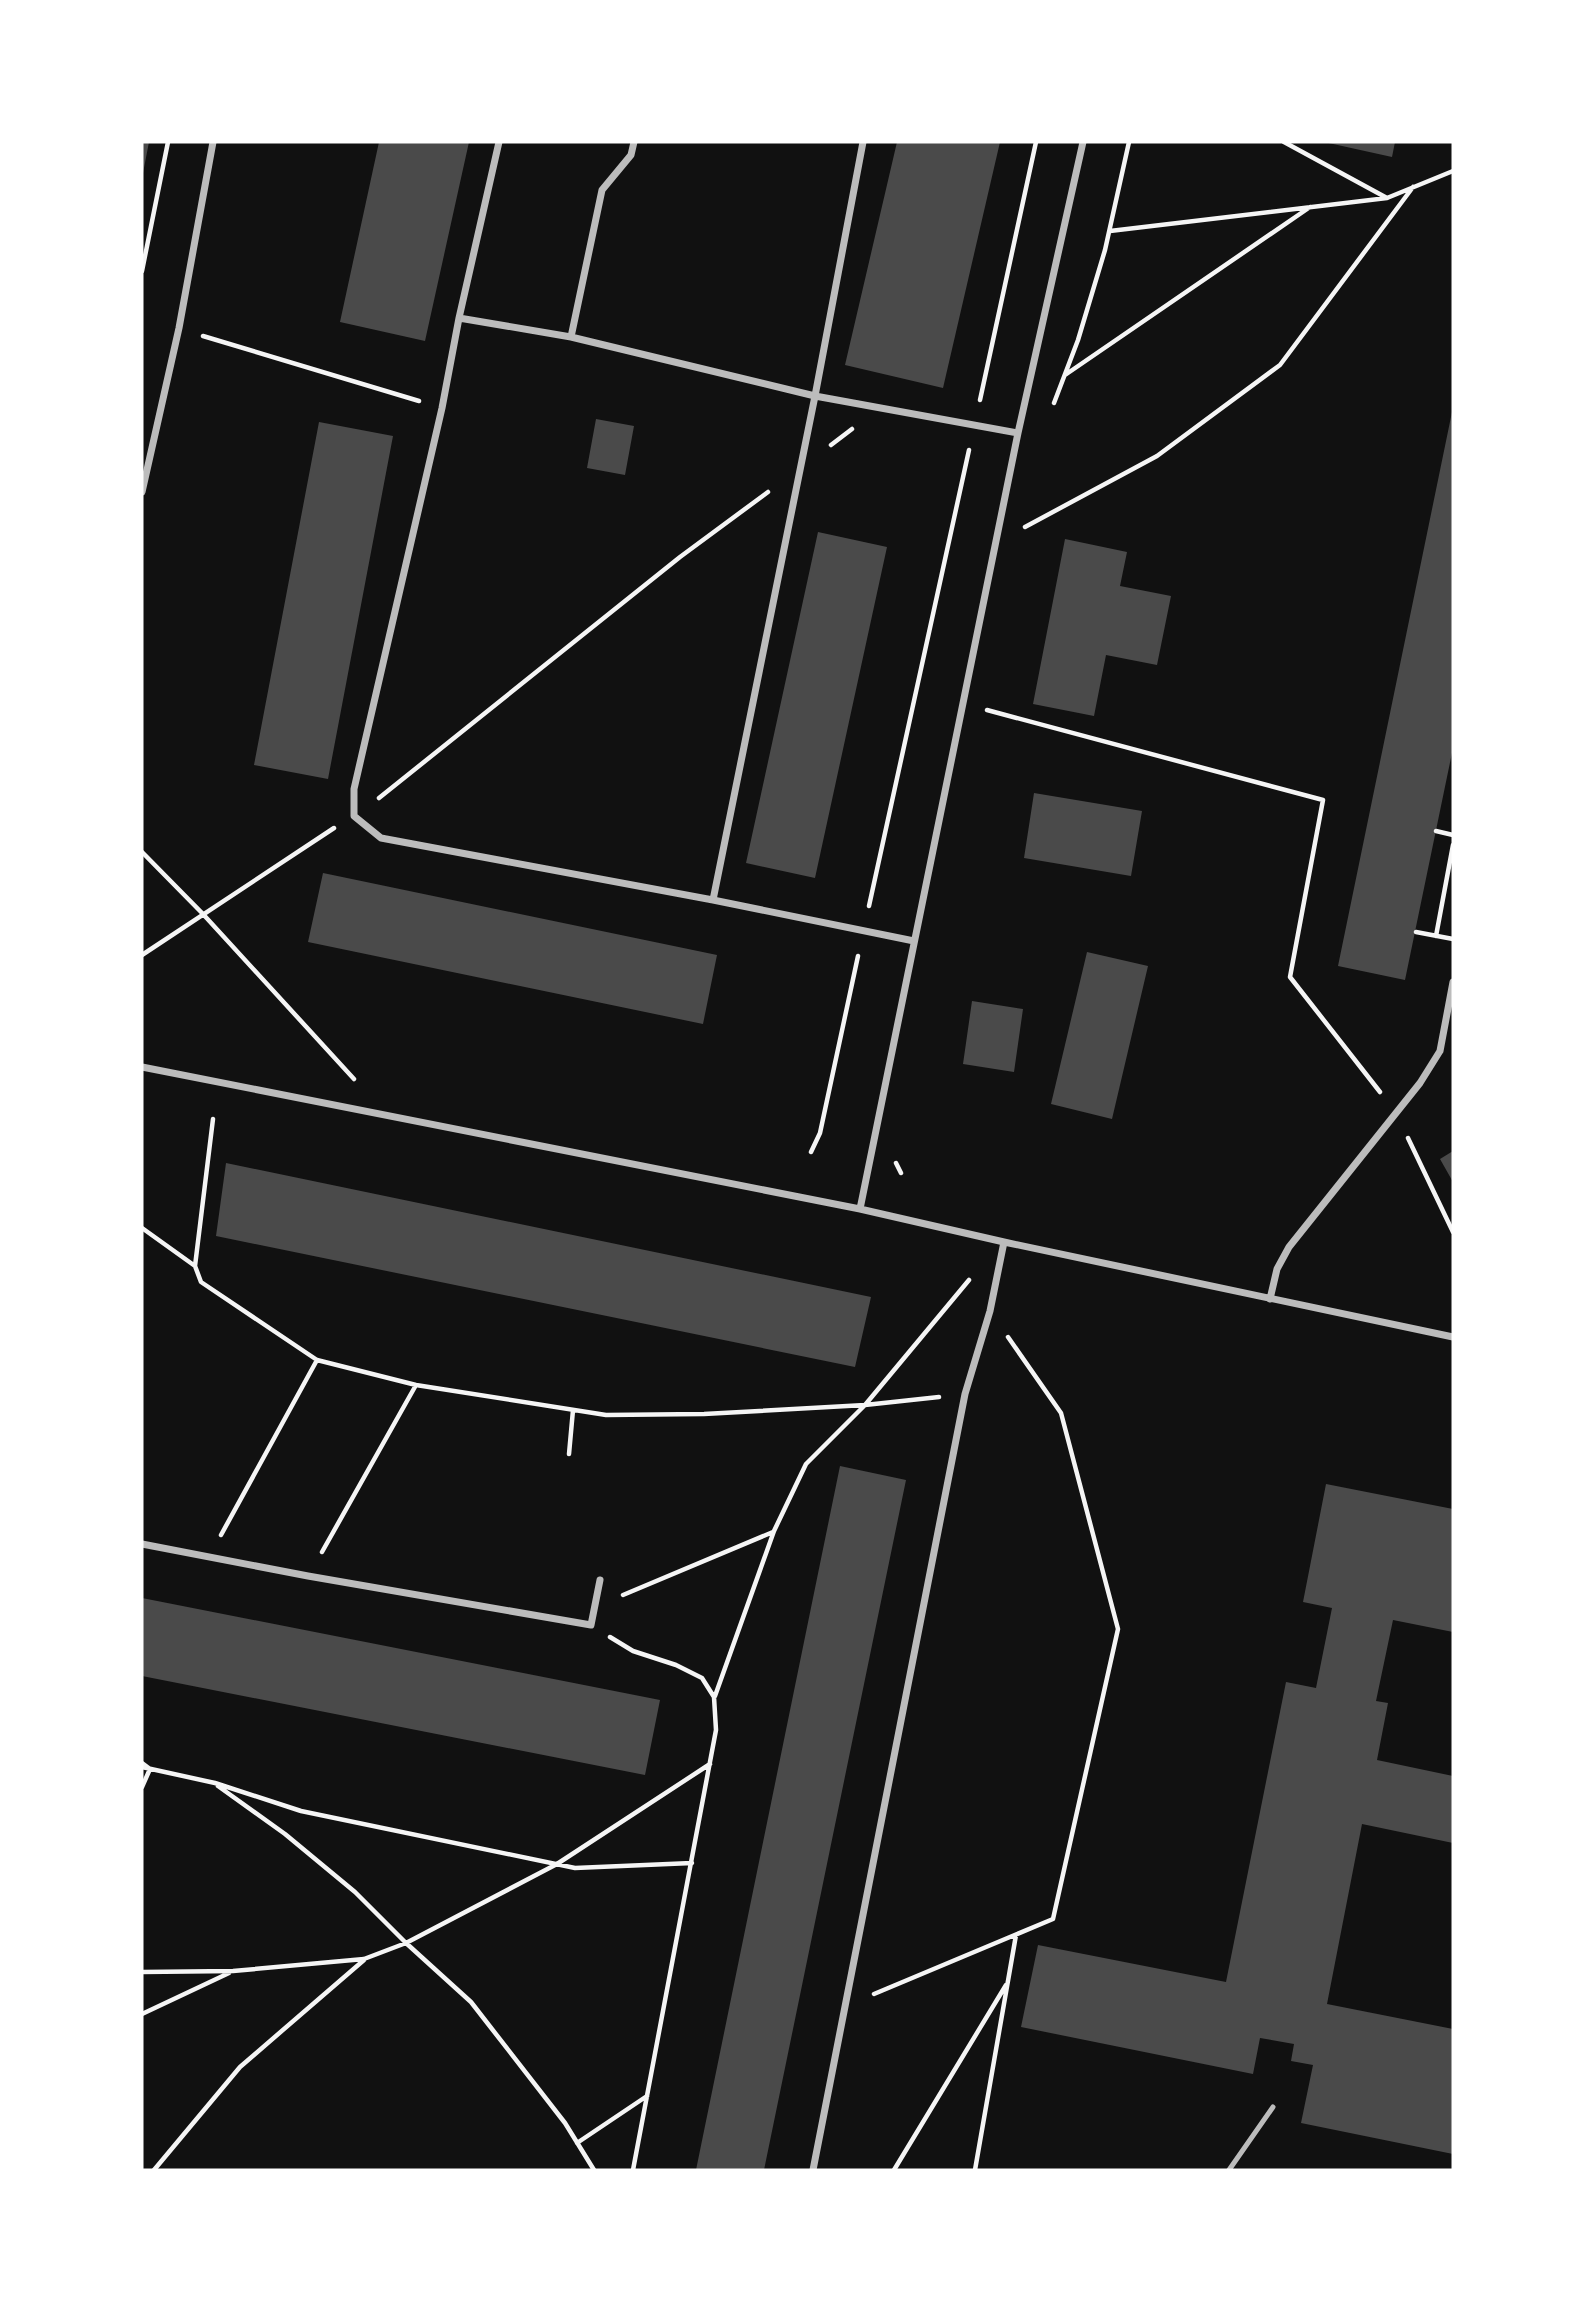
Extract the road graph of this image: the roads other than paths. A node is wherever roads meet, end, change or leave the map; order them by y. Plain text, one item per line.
1 (213, 142) edge
2 (499, 142) edge
3 (634, 142) edge
4 (863, 142) edge
5 (1083, 142) edge
6 (459, 318) junction
7 (571, 337) junction
8 (815, 396) junction
9 (1018, 433) junction
10 (142, 492) edge
11 (713, 900) junction
12 (914, 942) junction
13 (1453, 982) edge
14 (142, 1067) edge
15 (860, 1209) junction
16 (1004, 1242) junction
17 (1270, 1299) junction
18 (1453, 1337) edge
19 (142, 1544) edge
20 (600, 1580) dead end
21 (1273, 2107) dead end
22 (813, 2170) edge
23 (1228, 2170) edge

1 - 10 street
2 - 6 street
3 - 7 street
4 - 8 street
5 - 9 street
6 - 7 street
6 - 11 street
7 - 8 street
8 - 9 street
8 - 11 street
9 - 12 street
11 - 12 street
12 - 15 street
13 - 17 street
14 - 15 street
15 - 16 street
16 - 17 street
16 - 22 street
17 - 18 street
19 - 20 street
21 - 23 lane

